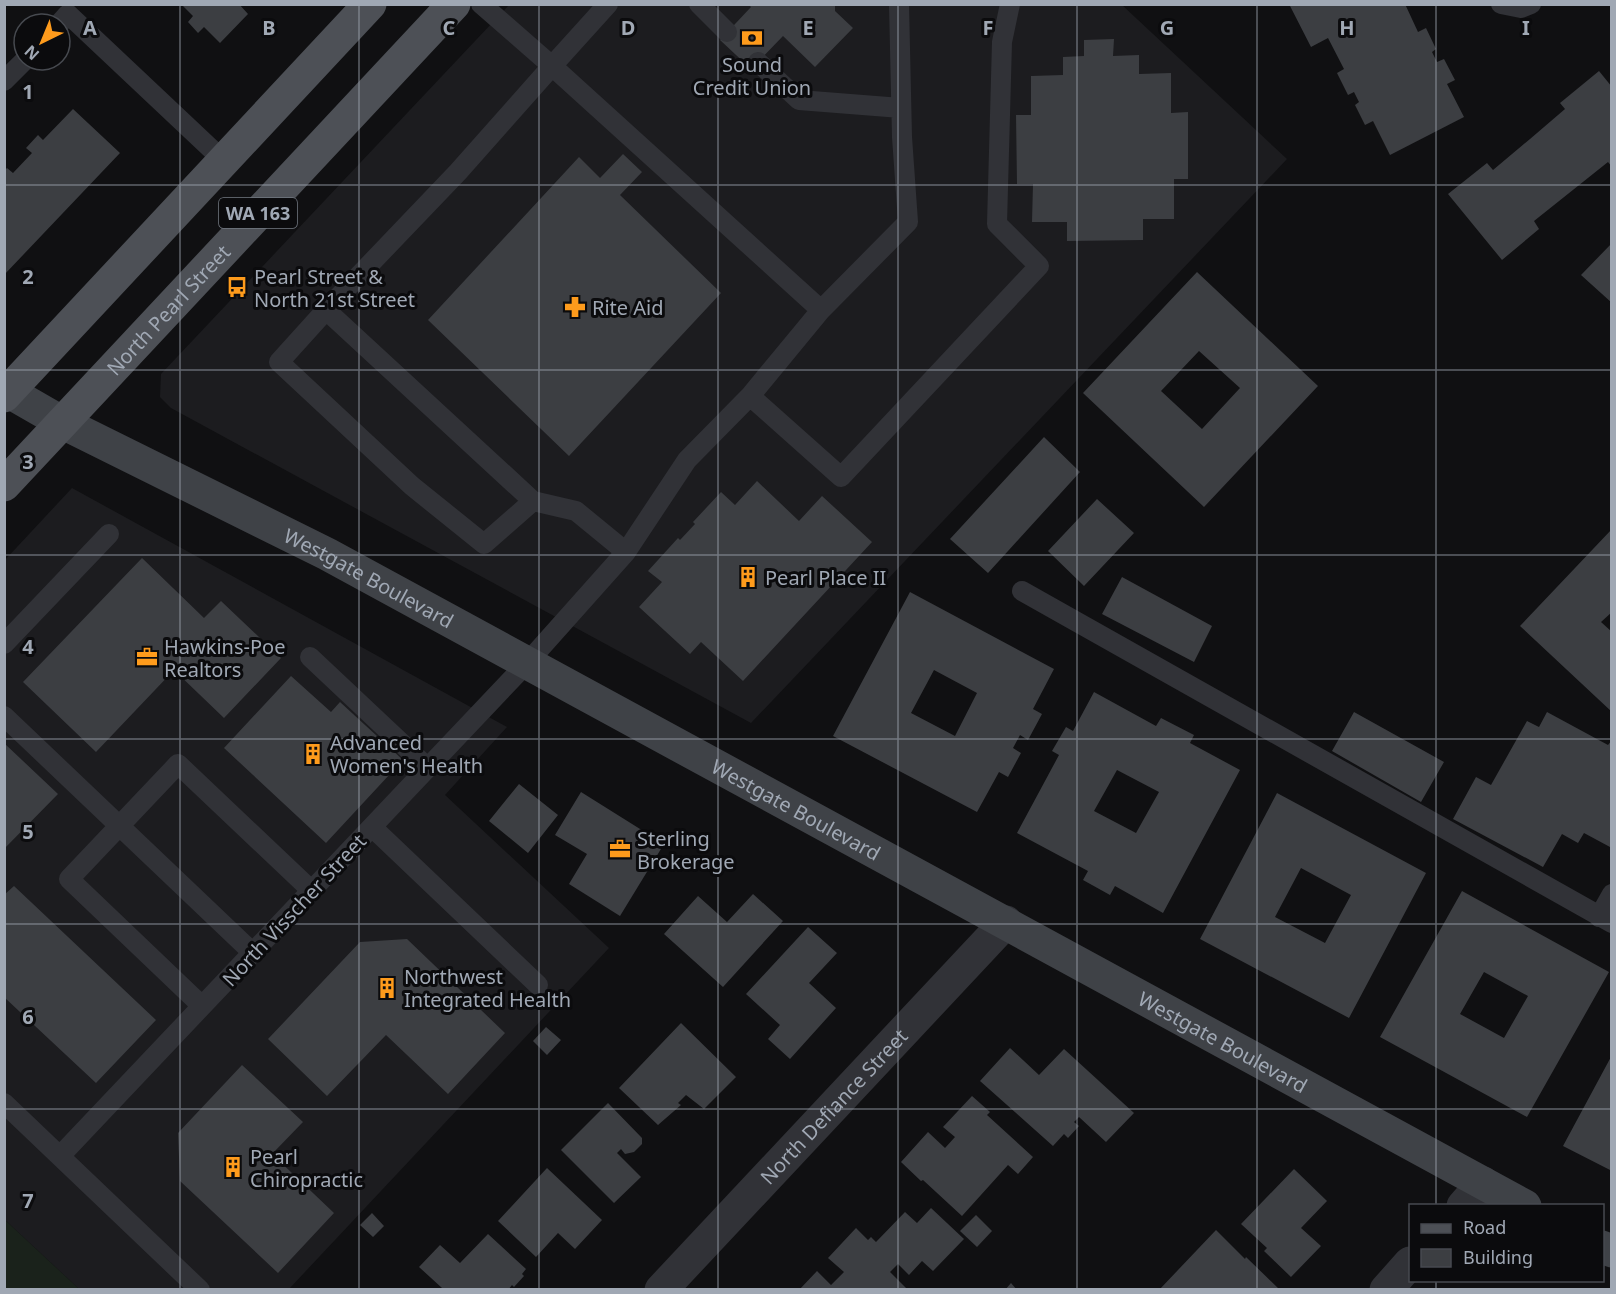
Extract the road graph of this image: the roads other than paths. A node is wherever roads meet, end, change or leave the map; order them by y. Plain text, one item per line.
1 (370, 4) edge
2 (454, 4) edge
3 (481, 4) edge
4 (608, 4) edge
5 (699, 4) edge
6 (899, 4) edge
7 (1010, 4) edge
8 (1501, 4) edge
9 (1530, 4) edge
10 (72, 18) edge
11 (727, 32) dead end
12 (758, 62) dead end
13 (552, 66) junction
14 (901, 108) junction
15 (224, 161) junction
16 (326, 310) junction
17 (821, 310) junction
18 (6, 392) edge
19 (750, 396) junction
20 (63, 423) junction
21 (4, 485) edge
22 (533, 501) junction
23 (109, 534) dead end
24 (626, 552) junction
25 (1022, 591) dead end
26 (4, 645) edge
27 (310, 657) dead end
28 (528, 663) junction
29 (4, 716) edge
30 (428, 768) junction
31 (120, 826) junction
32 (372, 827) junction
33 (312, 891) junction
34 (1611, 894) edge
35 (1605, 920) edge
36 (1006, 922) junction
37 (253, 952) junction
38 (538, 985) dead end
39 (202, 1006) junction
40 (4, 1103) edge
41 (60, 1156) junction
42 (1473, 1194) edge
43 (1516, 1204) edge
44 (1409, 1264) edge
45 (200, 1290) edge
46 (661, 1290) edge
47 (1386, 1290) edge

1 - 15 main road, WA 163
2 - 20 main road, North Pearl Street / WA 163
3 - 13 lane
4 - 13 lane
5 - 11 lane
6 - 14 lane, North Visscher Street
7 - 19 lane
8 - 9 lane
10 - 15 lane
12 - 14 lane
13 - 16 lane
13 - 17 lane
14 - 17 lane, North Visscher Street
15 - 18 main road, WA 163
16 - 22 lane
16 - 22 lane
17 - 19 lane, North Visscher Street
18 - 20 street, Westgate Boulevard
19 - 24 lane, North Visscher Street
20 - 21 main road, North Pearl Street / WA 163
20 - 28 street, Westgate Boulevard
22 - 24 lane
23 - 26 lane
24 - 28 lane, North Visscher Street
25 - 35 lane
27 - 30 lane
28 - 30 lane, North Visscher Street
28 - 36 street, Westgate Boulevard
29 - 31 lane
30 - 32 lane, North Visscher Street
31 - 33 lane
31 - 37 lane
31 - 39 lane
32 - 33 lane, North Visscher Street
32 - 38 lane
33 - 37 lane, North Visscher Street
34 - 35 lane
36 - 42 street, Westgate Boulevard
36 - 46 street, North Defiance Street
37 - 39 lane, North Visscher Street
39 - 41 lane, North Visscher Street
40 - 41 lane
41 - 45 lane
42 - 43 street, Westgate Boulevard
44 - 47 street

